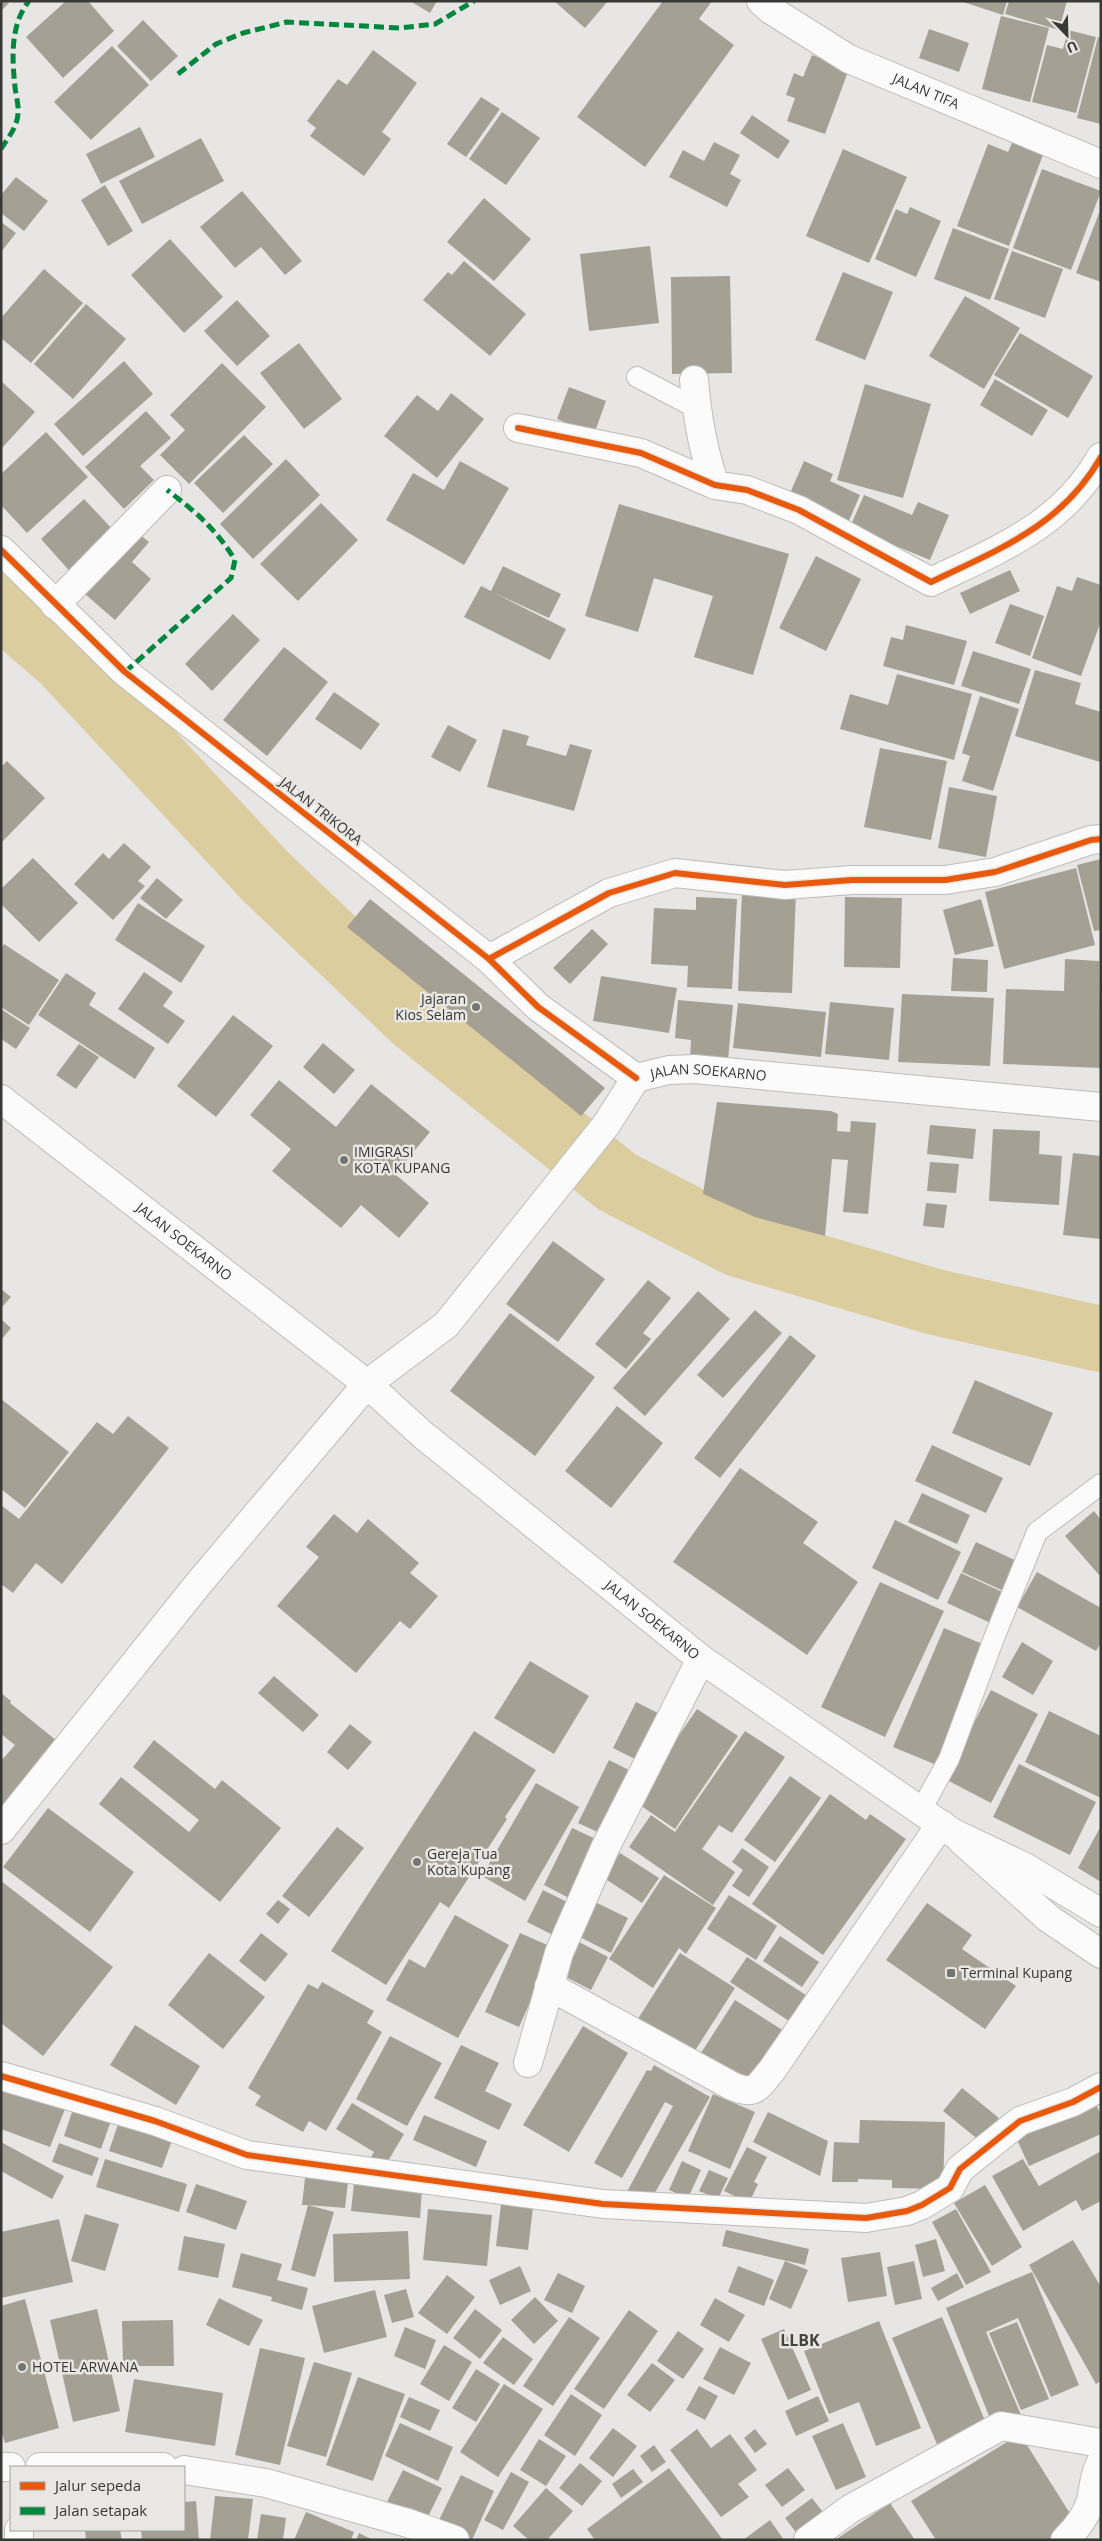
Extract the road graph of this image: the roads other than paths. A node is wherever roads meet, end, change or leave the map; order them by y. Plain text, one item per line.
1 (761, 1) edge
2 (1101, 164) edge
3 (637, 376) dead end
4 (694, 380) dead end
5 (696, 408) junction
6 (518, 428) dead end
7 (1101, 457) edge
8 (715, 484) junction
9 (167, 490) dead end
10 (1, 550) edge
11 (55, 605) junction
12 (1101, 839) edge
13 (489, 959) junction
14 (636, 1078) junction
15 (1, 1099) edge
16 (1101, 1107) edge
17 (367, 1384) junction
18 (1101, 1484) edge
19 (701, 1659) junction
20 (938, 1822) junction
21 (1, 1830) edge
22 (1101, 1913) edge
23 (1101, 1954) edge
24 (549, 1986) junction
25 (528, 2063) dead end
26 (1, 2076) edge
27 (1101, 2086) edge
28 (1101, 2443) edge
29 (1101, 2462) edge
30 (185, 2470) edge
31 (455, 2540) edge
32 (808, 2540) edge
33 (1065, 2540) edge

1 - 2 main road, JALAN TIFA
3 - 5 lane
4 - 5 main road
5 - 8 main road
6 - 8 main road
7 - 8 main road
9 - 11 main road
10 - 11 main road, JALAN TRIKORA
11 - 13 main road, JALAN TRIKORA
12 - 13 main road
13 - 14 main road, JALAN TRIKORA
14 - 16 main road, JALAN SOEKARNO
14 - 17 main road, JALAN SOEKARNO
15 - 17 main road, JALAN SOEKARNO
17 - 19 main road, JALAN SOEKARNO
17 - 21 main road
18 - 20 lane
19 - 20 main road, JALAN SOEKARNO
19 - 24 main road
20 - 22 main road
20 - 23 main road
20 - 24 main road
24 - 25 main road
26 - 27 main road
28 - 32 main road
29 - 33 main road
30 - 31 main road

